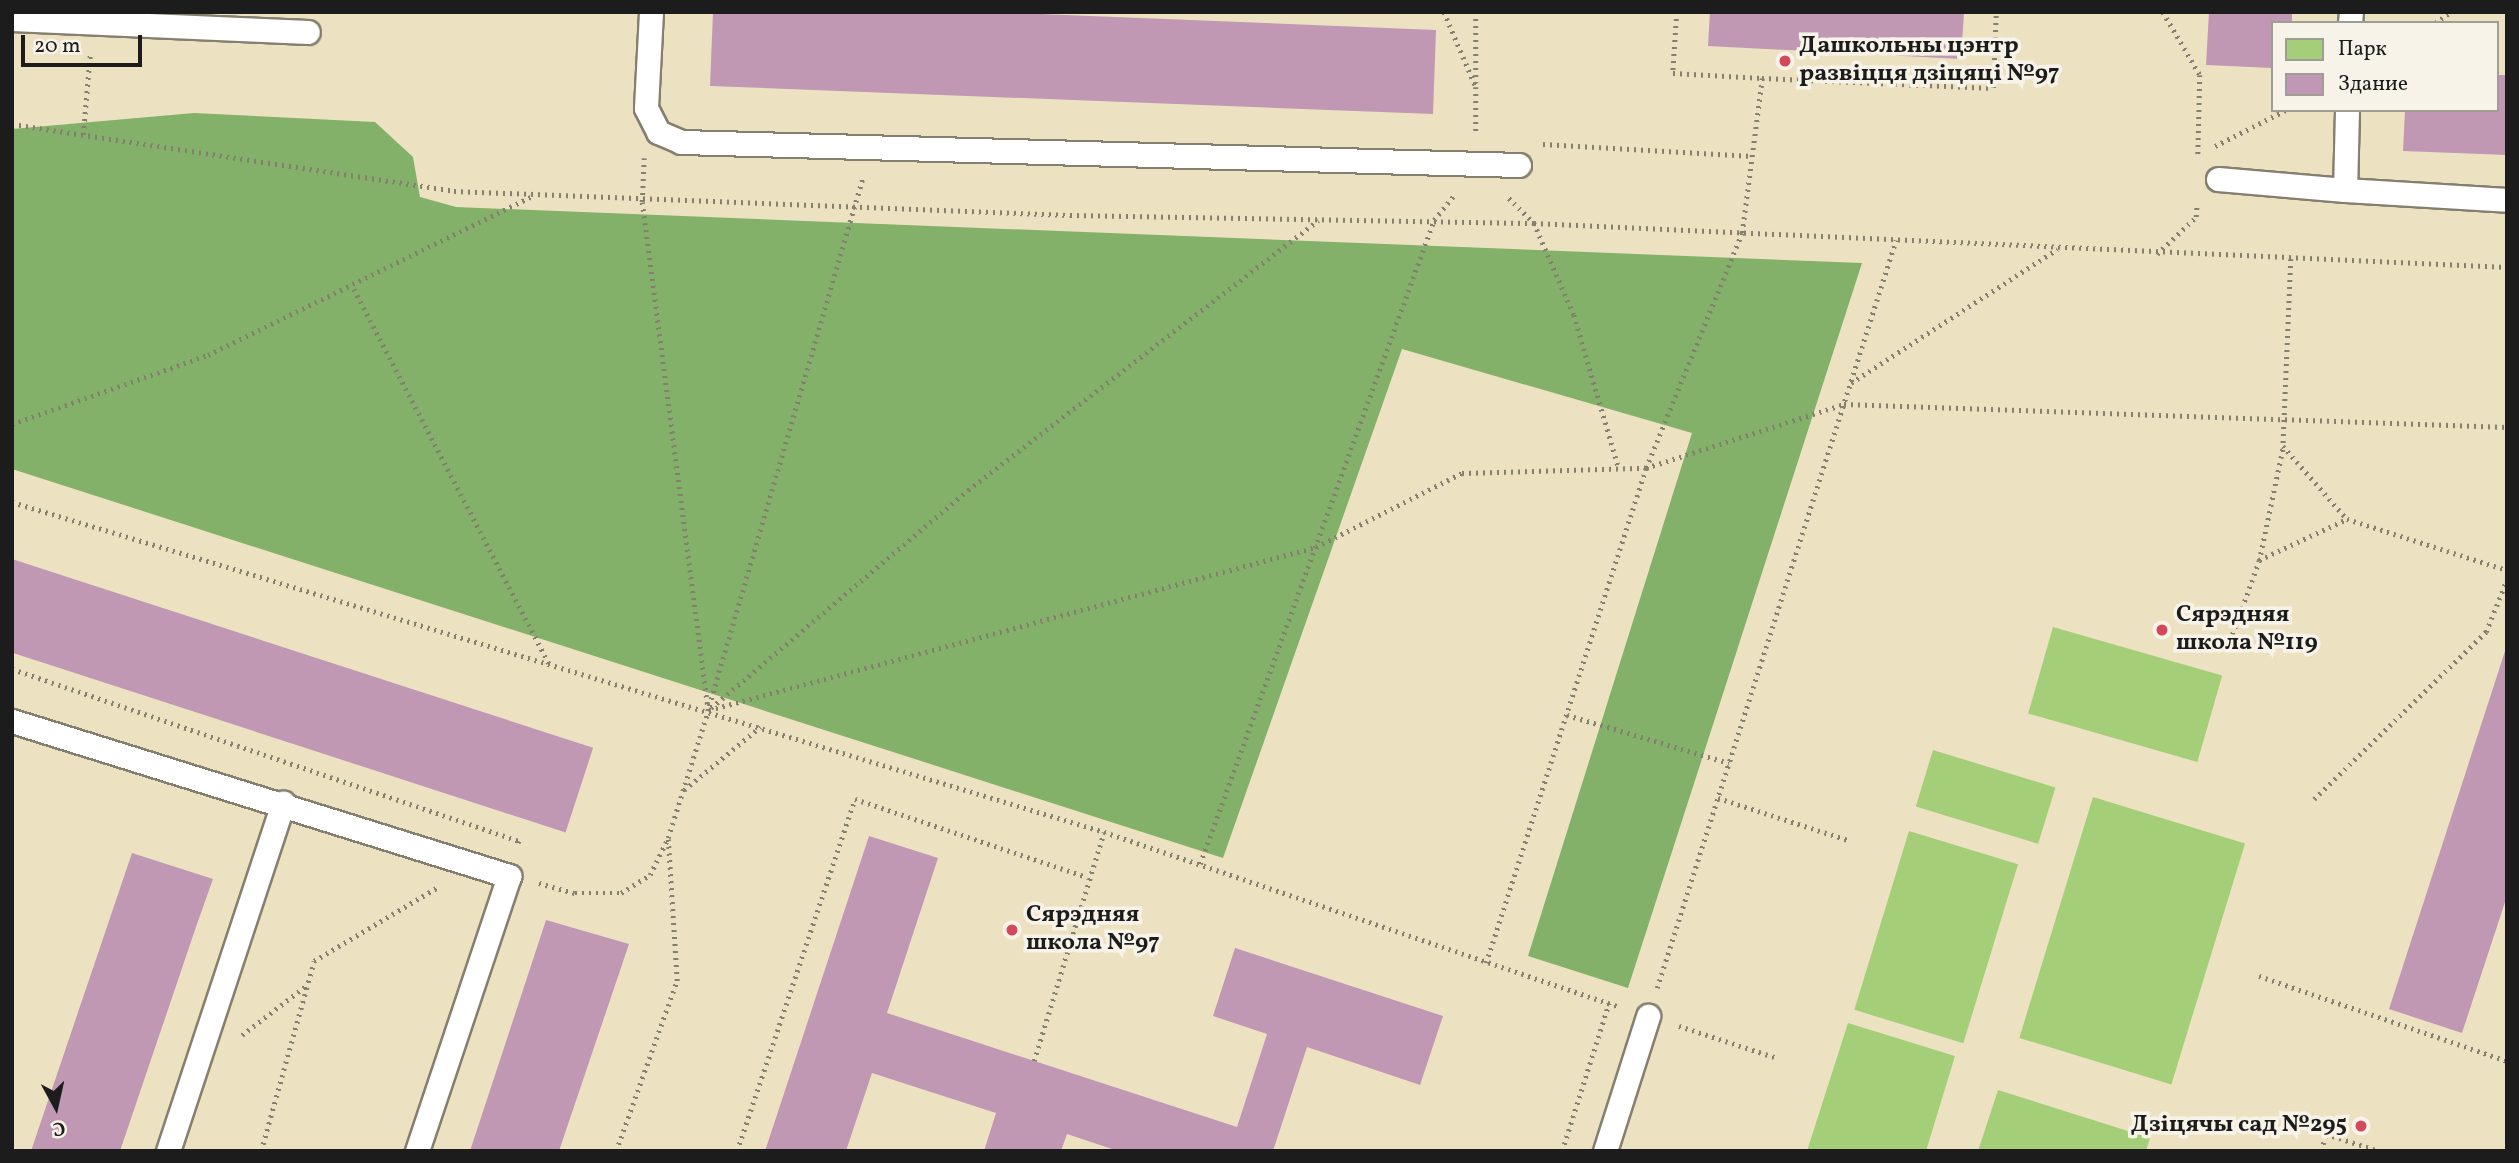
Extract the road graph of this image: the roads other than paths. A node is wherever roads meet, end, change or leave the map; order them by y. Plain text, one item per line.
1 (651, 12) edge
2 (12, 19) edge
3 (307, 32) dead end
4 (2347, 112) edge
5 (1519, 165) dead end
6 (2218, 179) dead end
7 (2345, 190) junction
8 (2507, 200) edge
9 (12, 721) edge
10 (283, 803) junction
11 (1648, 1016) road end
12 (167, 1151) edge
13 (417, 1151) edge
14 (1605, 1151) edge

1 - 5 lane
2 - 3 lane
4 - 7 lane
6 - 7 lane
7 - 8 lane
9 - 10 lane
10 - 12 lane
10 - 13 lane
11 - 14 lane

